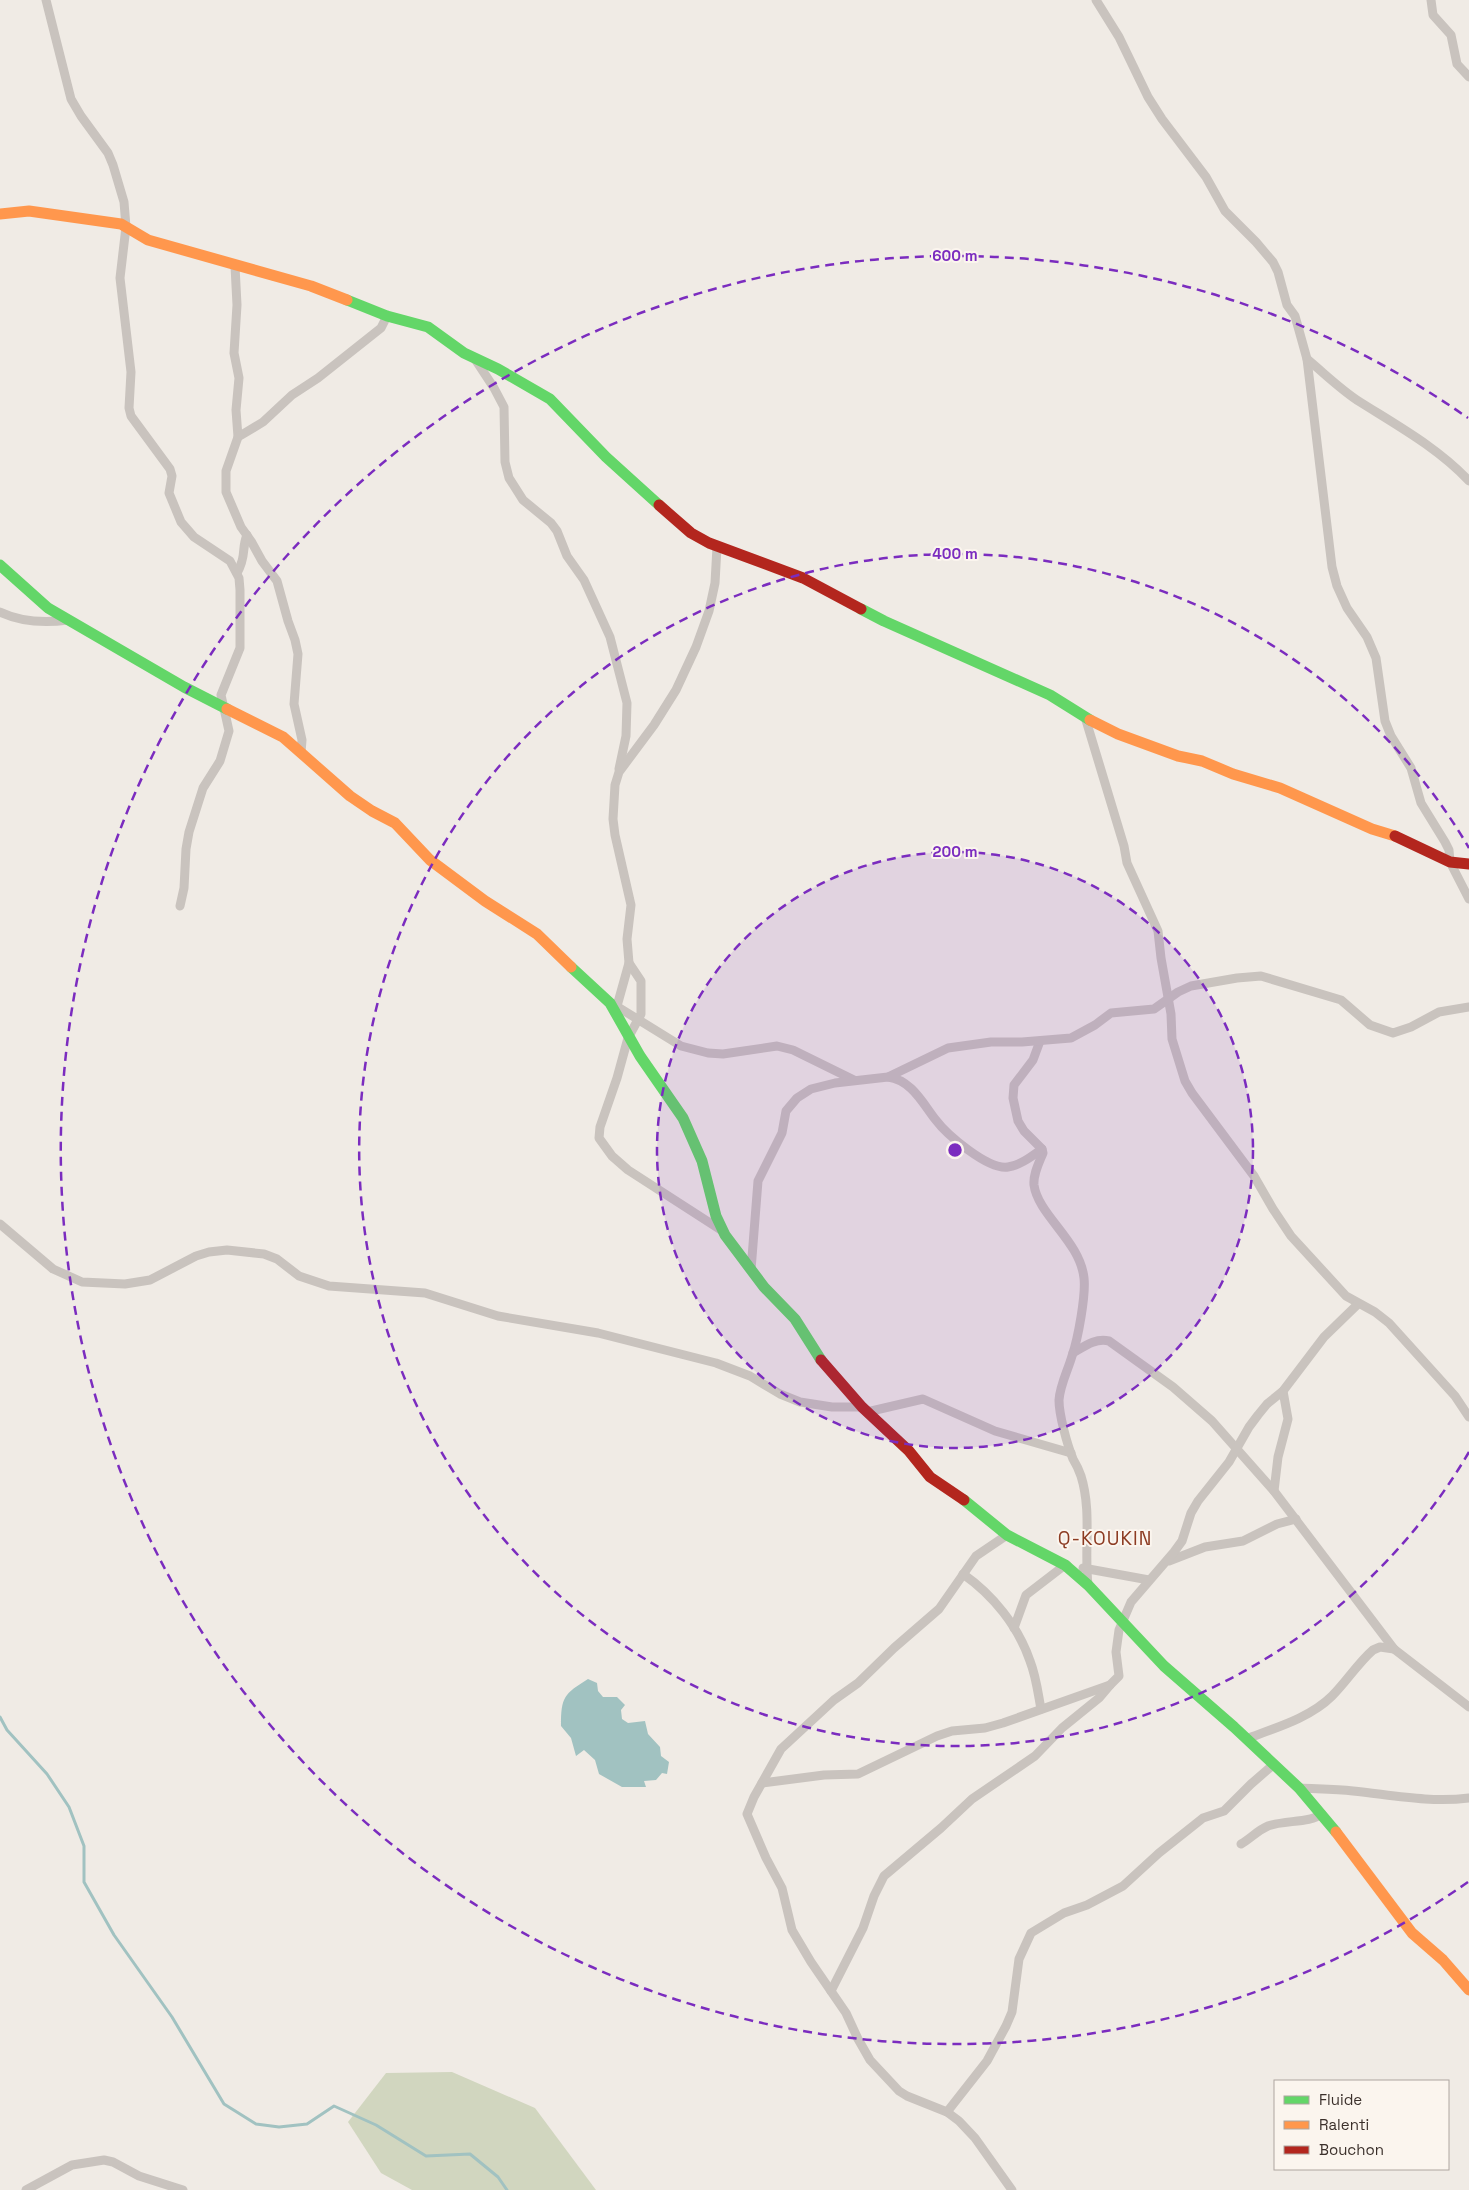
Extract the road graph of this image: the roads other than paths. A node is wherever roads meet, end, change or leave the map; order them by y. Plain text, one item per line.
1 (46, 0) edge
2 (1096, 0) edge
3 (1431, 0) edge
4 (1469, 77) edge
5 (0, 214) edge
6 (126, 227) junction
7 (235, 266) junction
8 (387, 316) junction
9 (475, 359) junction
10 (1307, 359) junction
11 (238, 437) junction
12 (1469, 481) edge
13 (246, 534) junction
14 (717, 547) junction
15 (0, 565) edge
16 (237, 573) junction
17 (0, 612) edge
18 (68, 620) junction
19 (224, 708) junction
20 (1085, 717) junction
21 (301, 753) junction
22 (618, 772) junction
23 (1450, 862) junction
24 (1469, 864) edge
25 (1469, 899) edge
26 (180, 906) dead end
27 (629, 963) junction
28 (1168, 999) junction
29 (614, 1005) junction
30 (1469, 1007) edge
31 (639, 1020) junction
32 (628, 1038) junction
33 (1040, 1041) junction
34 (888, 1077) junction
35 (856, 1081) junction
36 (1042, 1149) junction
37 (0, 1224) edge
38 (723, 1232) junction
39 (751, 1270) junction
40 (1358, 1304) junction
41 (1073, 1353) junction
42 (1283, 1391) junction
43 (865, 1409) junction
44 (1469, 1417) edge
45 (1238, 1449) junction
46 (1071, 1453) junction
47 (1274, 1491) junction
48 (1296, 1519) junction
49 (1007, 1535) junction
50 (1168, 1561) junction
51 (1065, 1565) junction
52 (1086, 1568) junction
53 (963, 1574) junction
54 (1149, 1580) junction
55 (1088, 1585) junction
56 (1121, 1622) junction
57 (1014, 1628) junction
58 (1394, 1649) junction
59 (1110, 1685) junction
60 (1469, 1708) edge
61 (1041, 1709) junction
62 (1246, 1739) junction
63 (1273, 1764) junction
64 (762, 1783) junction
65 (1299, 1788) junction
66 (1469, 1798) edge
67 (1322, 1814) junction
68 (1241, 1844) dead end
69 (831, 1990) junction
70 (1469, 1990) edge
71 (947, 2112) junction
72 (26, 2190) edge
73 (183, 2190) edge
74 (1012, 2190) edge

1 - 6 street
2 - 10 street
3 - 4 street
5 - 6 street
6 - 7 street
6 - 16 street
7 - 8 street
7 - 11 street
8 - 9 street
8 - 11 street
9 - 14 street
9 - 22 street
10 - 12 street
10 - 23 street
11 - 13 street
13 - 16 street
13 - 21 street
14 - 20 street
14 - 22 street
15 - 18 street
16 - 19 street
17 - 18 street
18 - 19 street
19 - 21 street
19 - 26 street
20 - 23 street
20 - 28 street
21 - 29 street
22 - 27 street
23 - 24 street
23 - 25 street
27 - 29 street
27 - 31 street
28 - 30 street
28 - 33 street
28 - 40 street
29 - 31 street
29 - 32 street
31 - 32 street
31 - 35 street
32 - 38 street
32 - 38 street
33 - 34 street
33 - 36 street
34 - 35 street
34 - 36 street
35 - 39 street
36 - 41 street
37 - 43 street
38 - 39 street
39 - 43 street
40 - 42 street
40 - 44 street
41 - 45 street
41 - 46 street
42 - 45 street
42 - 47 street
43 - 46 street
43 - 49 street
45 - 47 street
45 - 50 street
46 - 52 street
47 - 48 street
48 - 50 street
48 - 58 street
49 - 51 street
49 - 53 street
50 - 54 street
51 - 52 street
51 - 55 street
51 - 57 street
52 - 54 street
52 - 55 street
53 - 57 street
53 - 64 street
54 - 56 street
55 - 56 street
56 - 59 street
56 - 62 street
57 - 61 street
58 - 60 street
58 - 62 street
59 - 61 street
59 - 69 street
61 - 64 street
62 - 63 street
63 - 65 street
63 - 71 street
64 - 69 street
65 - 66 street
65 - 67 street
67 - 68 street
67 - 70 street
69 - 71 street
71 - 74 street
72 - 73 street

